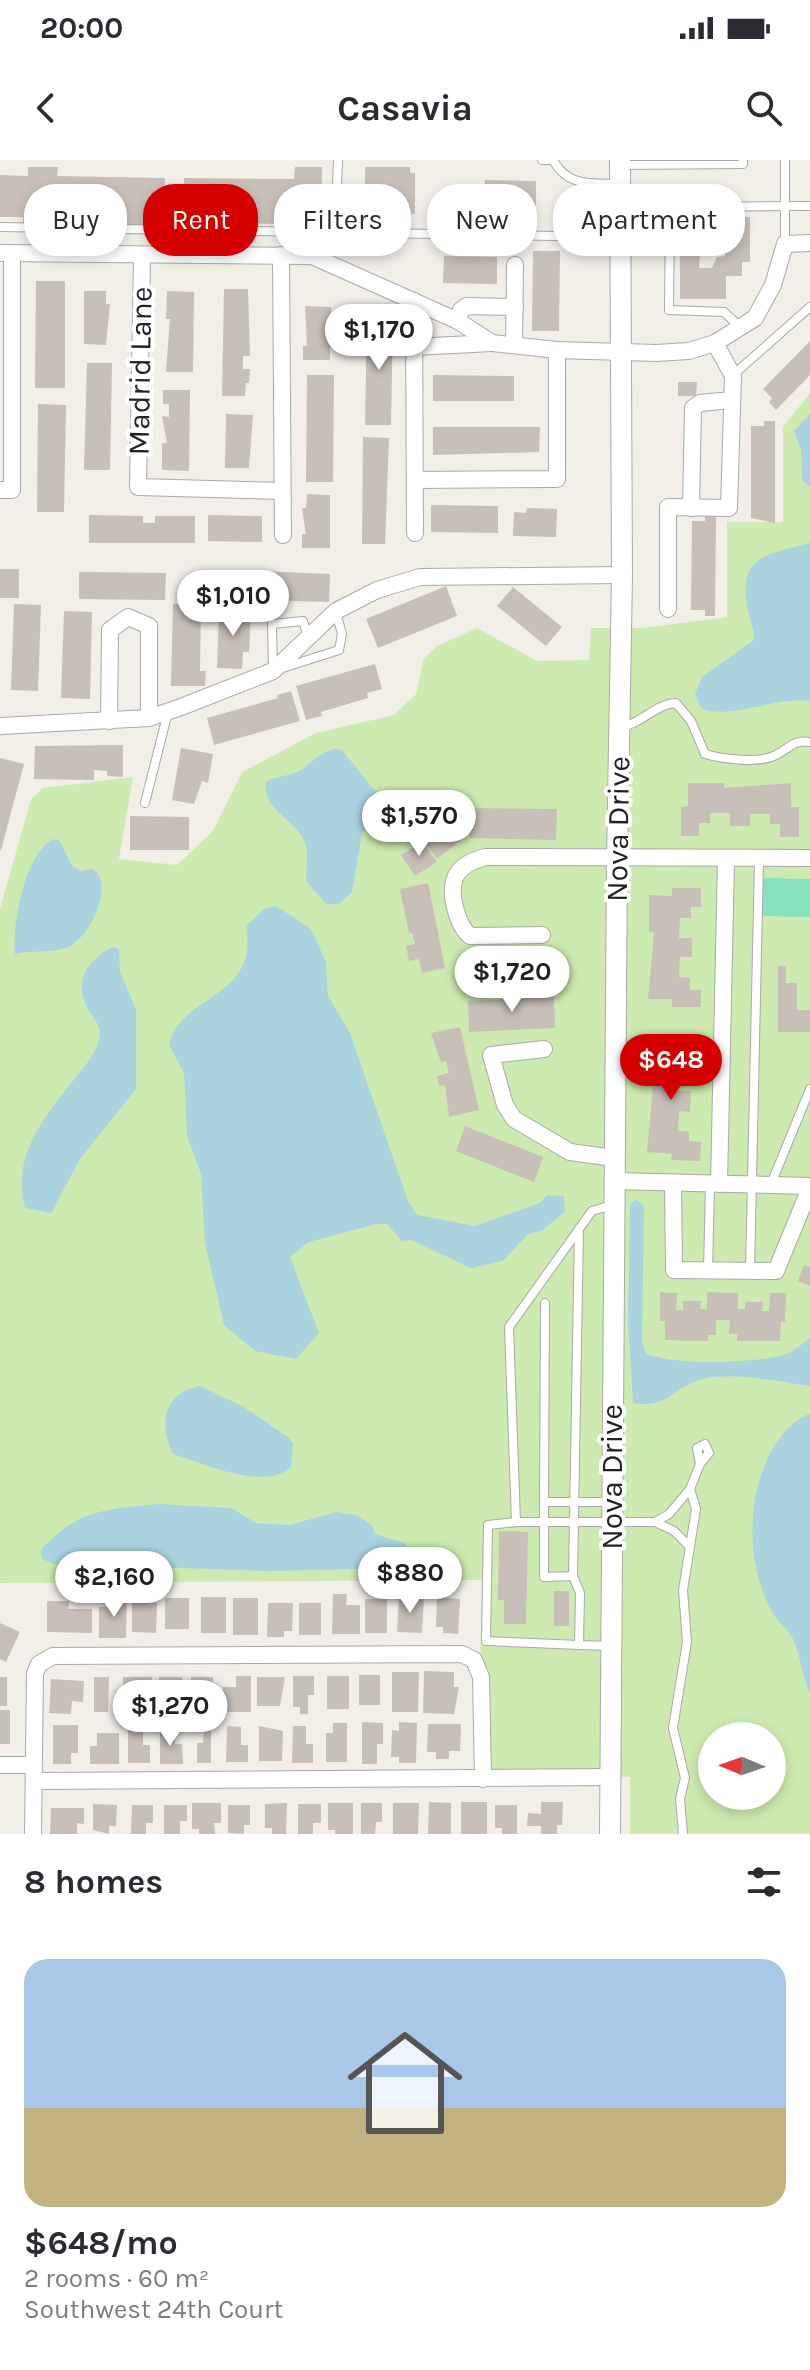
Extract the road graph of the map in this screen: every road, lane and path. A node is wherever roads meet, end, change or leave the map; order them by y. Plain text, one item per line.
1 (338, 160) edge
2 (542, 160) edge
3 (553, 160) edge
4 (743, 160) edge
5 (785, 160) edge
6 (620, 170) edge
7 (337, 184) edge
8 (810, 206) edge
9 (783, 207) junction
10 (0, 227) edge
11 (274, 230) edge
12 (411, 233) edge
13 (553, 236) edge
14 (810, 243) edge
15 (785, 244) junction
16 (6, 253) edge
17 (274, 255) edge
18 (142, 256) junction
19 (281, 256) edge
20 (312, 256) edge
21 (621, 256) edge
22 (515, 265) dead end
23 (414, 301) junction
24 (515, 307) junction
25 (810, 307) edge
26 (458, 321) junction
27 (740, 327) junction
28 (492, 343) junction
29 (715, 343) junction
30 (514, 345) junction
31 (414, 347) junction
32 (557, 350) junction
33 (621, 351) junction
34 (733, 376) junction
35 (732, 400) junction
36 (415, 480) junction
37 (0, 490) edge
38 (281, 491) junction
39 (691, 508) junction
40 (415, 533) dead end
41 (283, 535) dead end
42 (622, 575) junction
43 (668, 609) dead end
44 (336, 611) junction
45 (308, 636) junction
46 (273, 671) junction
47 (169, 712) junction
48 (149, 718) junction
49 (109, 721) junction
50 (0, 726) edge
51 (619, 727) junction
52 (810, 742) edge
53 (145, 803) dead end
54 (810, 858) edge
55 (617, 860) junction
56 (726, 860) junction
57 (759, 860) junction
58 (542, 935) dead end
59 (544, 1049) dead end
60 (810, 1089) edge
61 (614, 1158) junction
62 (614, 1181) junction
63 (673, 1183) junction
64 (714, 1184) junction
65 (762, 1184) junction
66 (810, 1187) edge
67 (614, 1204) junction
68 (579, 1229) junction
69 (708, 1271) junction
70 (750, 1271) junction
71 (545, 1303) dead end
72 (700, 1464) dead end
73 (690, 1489) junction
74 (544, 1502) junction
75 (576, 1502) junction
76 (612, 1511) junction
77 (516, 1522) junction
78 (544, 1522) junction
79 (576, 1522) junction
80 (655, 1522) junction
81 (690, 1548) junction
82 (573, 1576) junction
83 (579, 1645) junction
84 (611, 1646) junction
85 (0, 1765) edge
86 (33, 1773) junction
87 (610, 1777) junction
88 (483, 1779) junction
89 (33, 1834) edge
90 (610, 1834) edge
91 (683, 1834) edge

1 - 7 lane
2 - 3 lane
3 - 6 lane
4 - 6 lane
5 - 9 lane
8 - 9 lane
9 - 15 lane
9 - 27 lane
10 - 11 lane
12 - 13 lane
14 - 15 street
15 - 27 street
16 - 18 street
16 - 37 street
17 - 18 street
18 - 38 street, Madrid Lane
19 - 38 street
20 - 23 street
21 - 33 street, Nova Drive
22 - 24 street
23 - 26 street
23 - 31 street
24 - 26 street
24 - 30 street
25 - 34 lane
26 - 28 street
27 - 29 street
28 - 30 street
28 - 31 street
29 - 33 street
29 - 34 street
30 - 32 street
31 - 36 street
32 - 33 street
32 - 36 street
33 - 42 street, Nova Drive
34 - 35 street
35 - 39 street
35 - 39 street
36 - 40 street
38 - 41 street
39 - 43 street
42 - 44 street
42 - 51 street, Nova Drive
44 - 45 street
44 - 46 lane
45 - 46 street
45 - 46 lane
46 - 47 street
47 - 48 street
47 - 53 lane
48 - 49 street
48 - 49 street
49 - 50 street
51 - 52 lane
51 - 55 street, Nova Drive
54 - 57 street
55 - 56 street
55 - 58 street
55 - 61 street, Nova Drive
56 - 57 street
56 - 64 street
57 - 65 lane
59 - 61 street
60 - 65 lane
61 - 62 street, Nova Drive
62 - 63 street
62 - 67 street, Nova Drive
63 - 64 street
63 - 69 street
64 - 65 street
64 - 69 lane
65 - 66 street
65 - 70 lane
66 - 70 street
67 - 68 lane
67 - 76 street, Nova Drive
68 - 75 lane
68 - 77 lane
69 - 70 street
71 - 74 lane
72 - 73 lane
73 - 80 lane
73 - 81 lane
74 - 75 lane
74 - 78 lane
75 - 76 lane
75 - 79 lane
76 - 79 lane
76 - 80 lane
76 - 84 street, Nova Drive
77 - 78 lane
77 - 83 lane
78 - 79 lane
78 - 82 lane
79 - 82 lane
80 - 81 lane
81 - 91 lane
82 - 83 lane
83 - 84 lane
84 - 87 street, Nova Drive
85 - 86 street
86 - 88 street
86 - 88 street
86 - 89 street
87 - 88 street
87 - 90 street, Nova Drive

